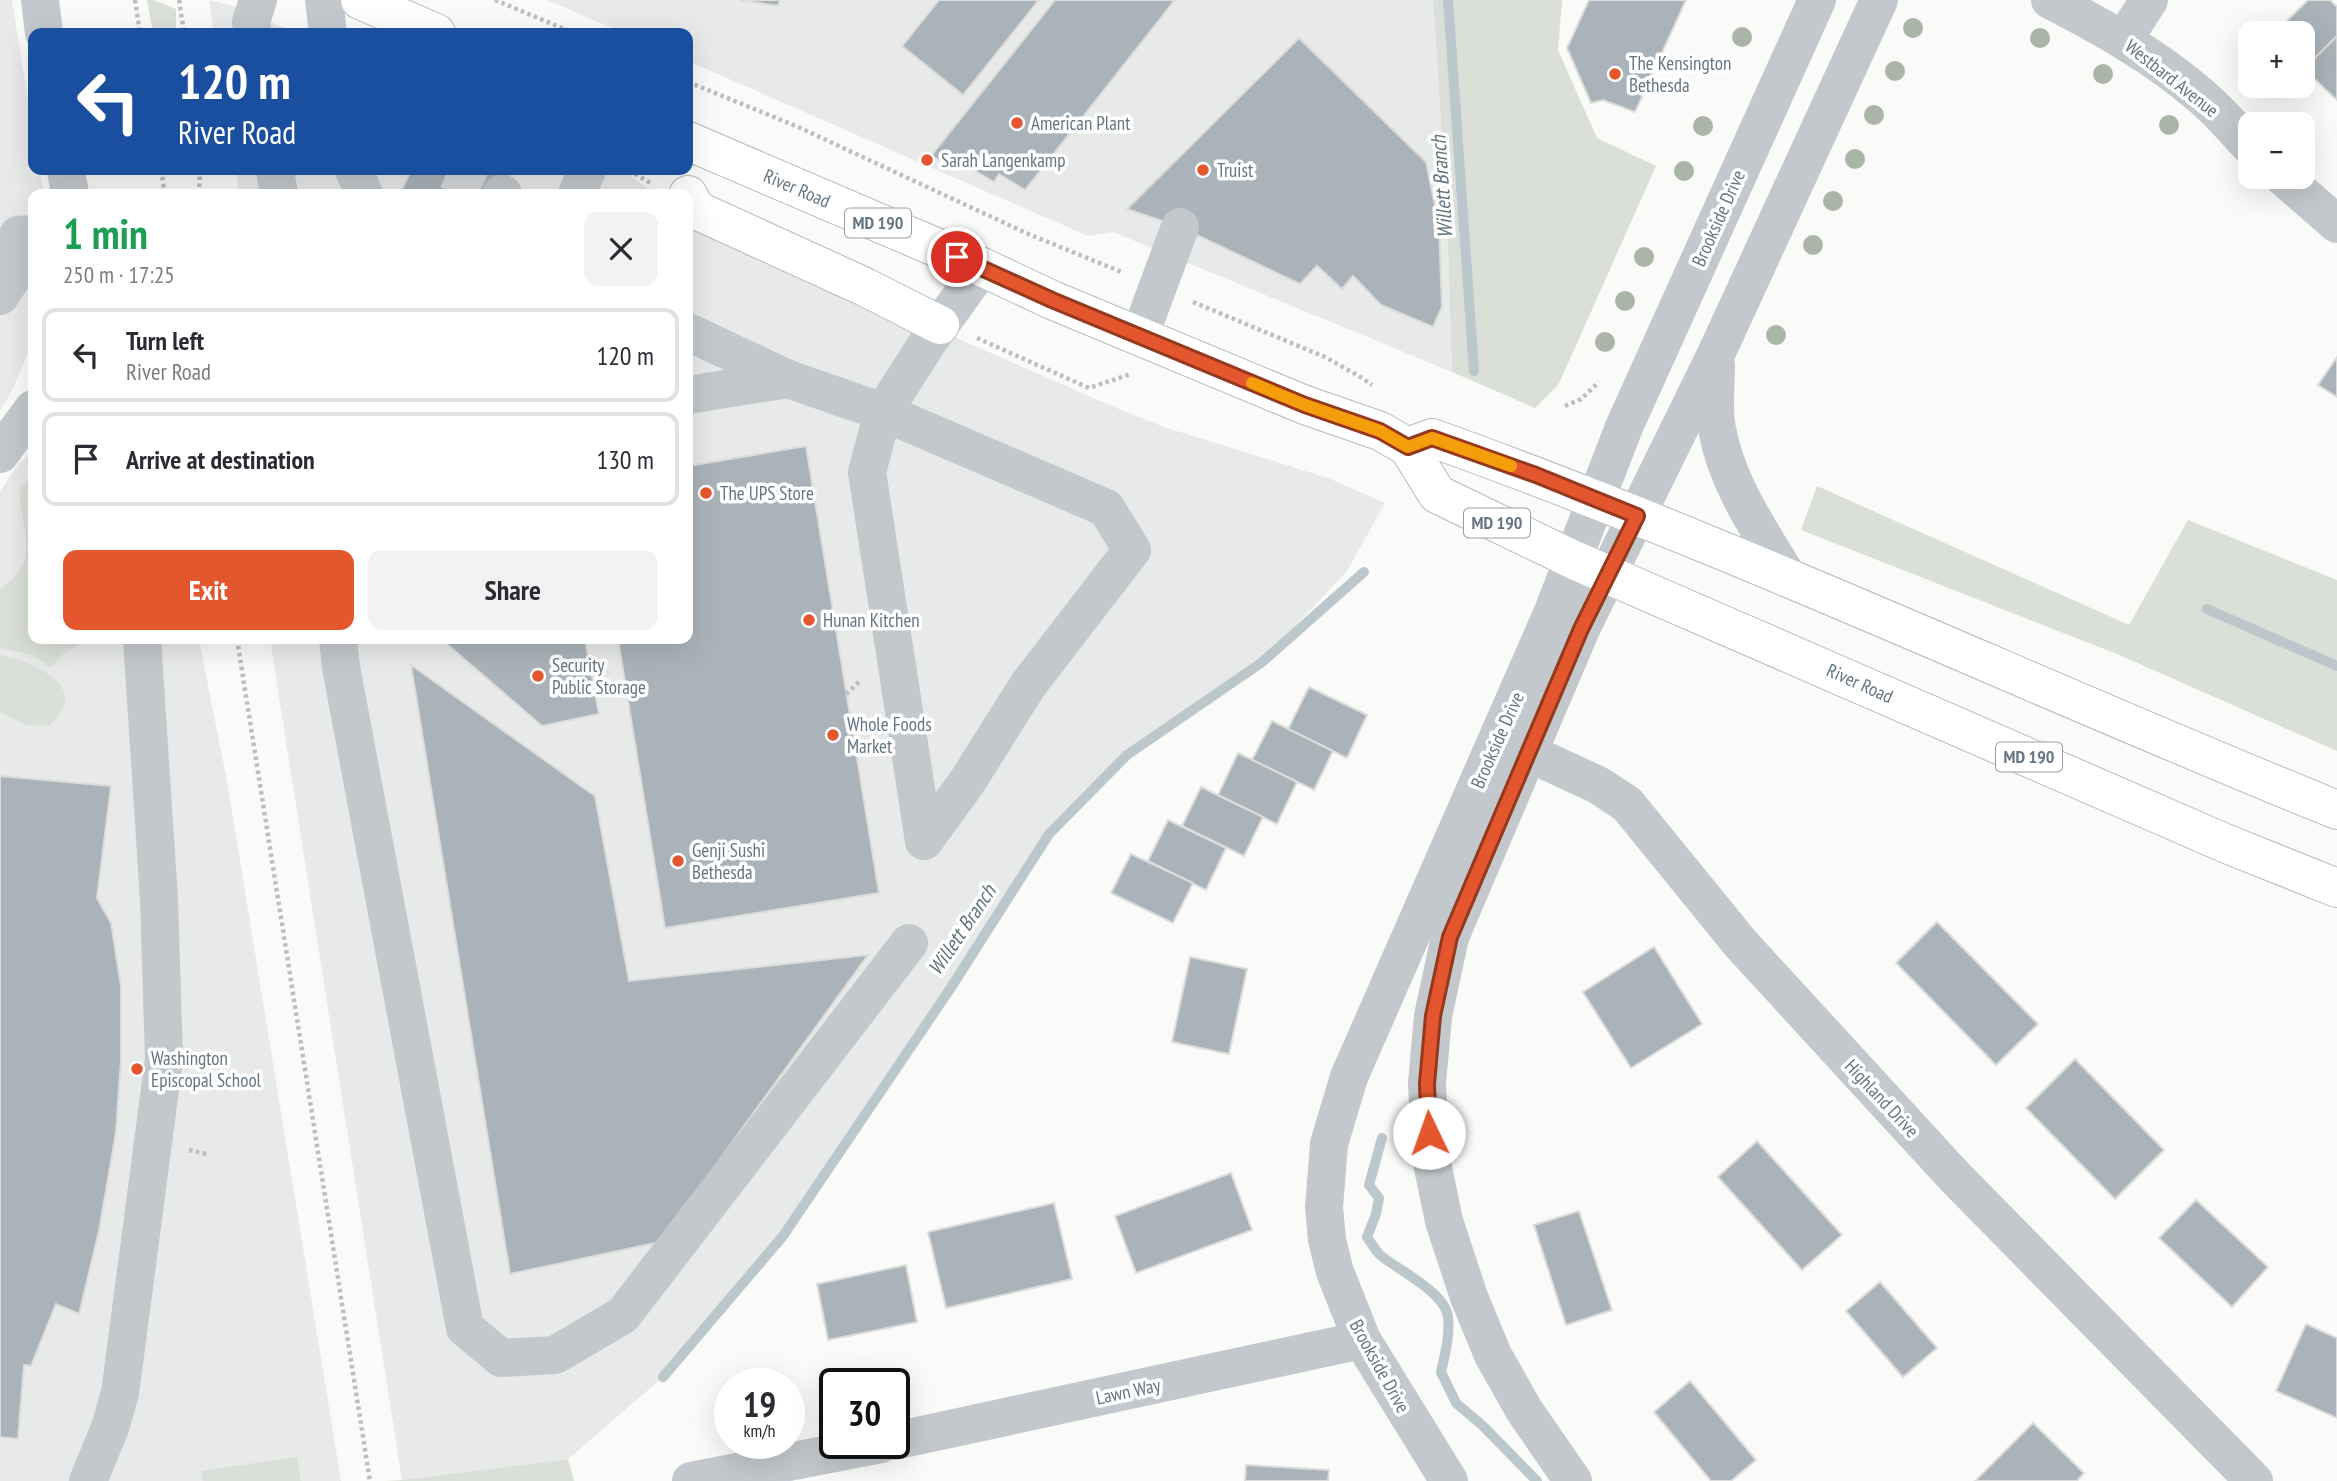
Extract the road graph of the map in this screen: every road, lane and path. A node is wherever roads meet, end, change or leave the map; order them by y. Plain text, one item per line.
1 (40, 0) edge
2 (135, 0) edge
3 (179, 0) edge
4 (258, 0) edge
5 (324, 0) edge
6 (360, 0) edge
7 (495, 0) edge
8 (1817, 0) edge
9 (1879, 0) edge
10 (2050, 0) edge
11 (2148, 0) edge
12 (401, 9) edge
13 (43, 28) edge
14 (139, 28) edge
15 (183, 28) edge
16 (252, 28) edge
17 (327, 28) edge
18 (429, 28) edge
19 (562, 28) edge
20 (2124, 39) junction
21 (693, 84) edge
22 (2238, 133) edge
23 (693, 143) edge
24 (2297, 189) edge
25 (693, 204) edge
26 (2337, 224) edge
27 (1180, 227) dead end
28 (28, 234) edge
29 (982, 267) junction
30 (1158, 287) junction
31 (0, 296) edge
32 (940, 325) junction
33 (693, 334) edge
34 (1140, 335) junction
35 (1308, 351) dead end
36 (1716, 354) junction
37 (1186, 355) junction
38 (788, 379) junction
39 (693, 394) edge
40 (19, 410) edge
41 (883, 412) junction
42 (1408, 447) junction
43 (0, 454) edge
44 (1595, 499) junction
45 (1637, 516) junction
46 (1591, 566) junction
47 (1789, 579) junction
48 (142, 644) edge
49 (238, 644) edge
50 (339, 644) edge
51 (1513, 745) junction
52 (2337, 810) edge
53 (2337, 888) edge
54 (909, 943) dead end
55 (1362, 1340) junction
56 (910, 1438) edge
57 (819, 1456) edge
58 (88, 1481) edge
59 (370, 1481) edge
60 (691, 1481) edge
61 (1449, 1481) edge
62 (1573, 1481) edge
63 (2254, 1481) edge

1 - 13 street
2 - 14 path
3 - 15 path
4 - 16 street
5 - 17 street
6 - 12 main road
7 - 19 path
8 - 44 street, Brookside Drive
9 - 36 street, Brookside Drive
10 - 20 street, Westbard Avenue
11 - 20 street
12 - 18 main road
20 - 22 street, Westbard Avenue
21 - 30 path
23 - 29 main road, River Road / MD 190
24 - 26 street
25 - 32 main road
27 - 30 street
28 - 31 street
29 - 32 street
29 - 34 main road, River Road / MD 190
30 - 34 street
30 - 35 path
32 - 37 path
32 - 41 street
33 - 38 street
34 - 37 main road, River Road / MD 190
36 - 45 street, Brookside Drive
36 - 47 street
37 - 42 main road, River Road / MD 190
38 - 39 street
38 - 41 street
40 - 43 street
41 - 41 street
42 - 44 main road
42 - 46 main road, River Road / MD 190
44 - 45 main road
44 - 46 street, Brookside Drive
45 - 46 street, Brookside Drive
45 - 47 main road
46 - 51 street, Brookside Drive
46 - 53 main road, River Road / MD 190
47 - 52 main road
48 - 58 street
49 - 59 path
50 - 54 street
51 - 55 street, Brookside Drive
51 - 62 street, Brookside Drive
51 - 63 street, Highland Drive
55 - 56 street, Lawn Way
55 - 61 street, Brookside Drive
57 - 60 street

